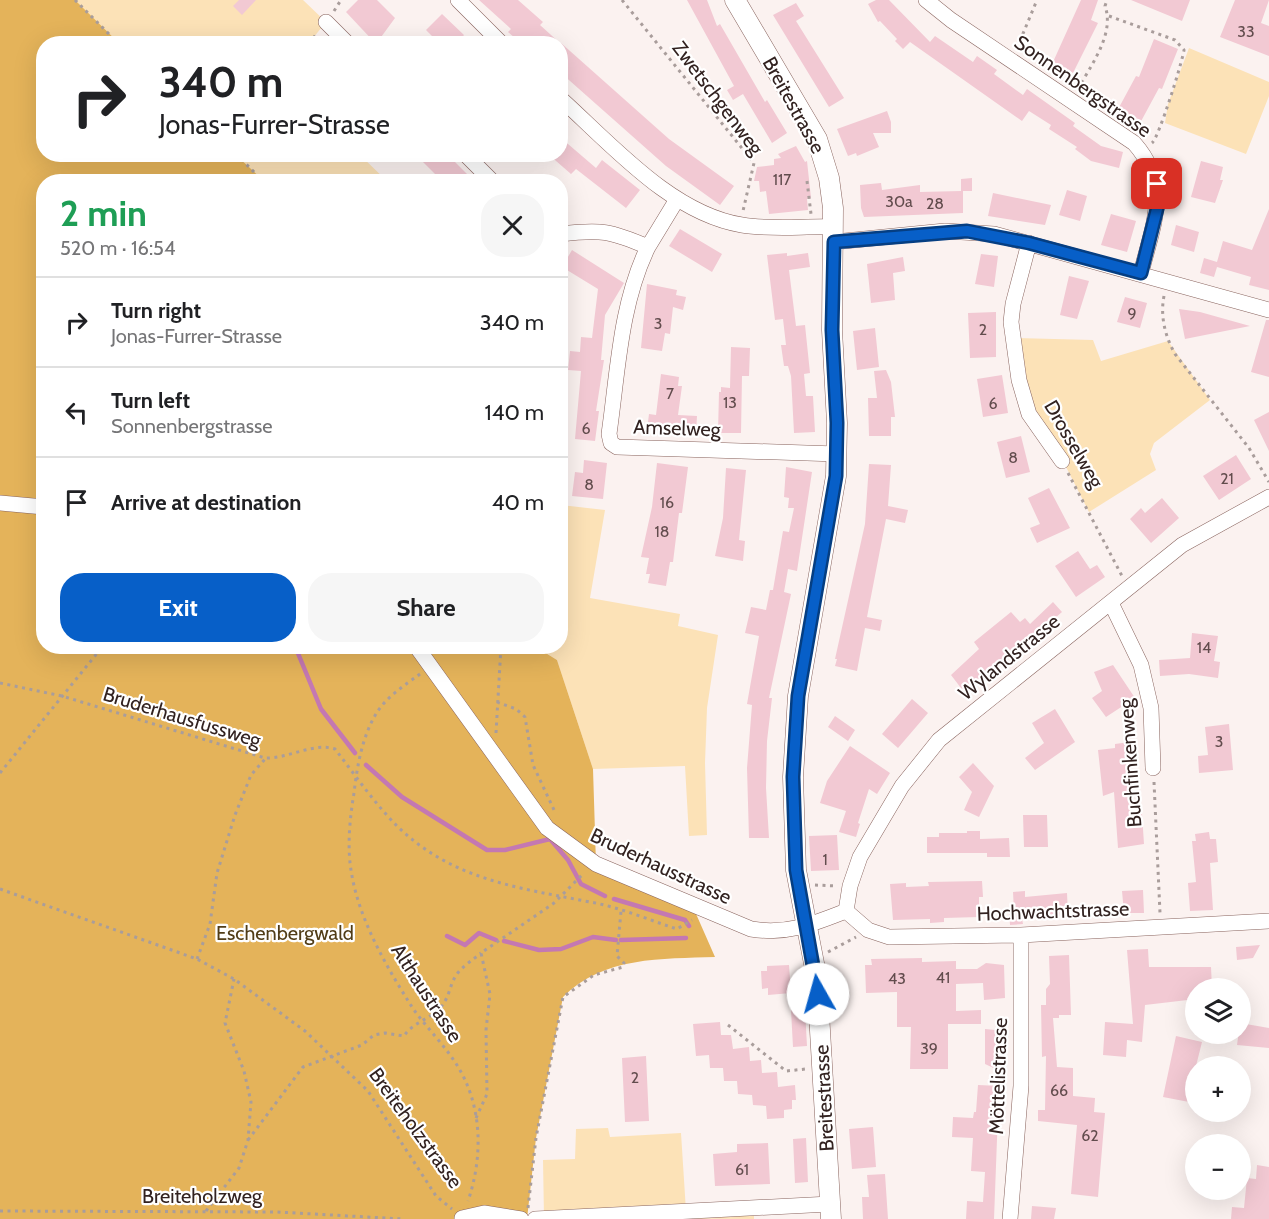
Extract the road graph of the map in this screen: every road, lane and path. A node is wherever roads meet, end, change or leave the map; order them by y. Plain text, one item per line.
1 (75, 0) edge
2 (458, 0) edge
3 (622, 0) edge
4 (735, 0) edge
5 (926, 0) edge
6 (1037, 0) edge
7 (1107, 0) edge
8 (1108, 16) junction
9 (326, 22) dead end
10 (111, 36) edge
11 (340, 36) edge
12 (494, 36) edge
13 (1012, 60) junction
14 (1081, 83) dead end
15 (568, 105) edge
16 (1142, 152) junction
17 (244, 162) edge
18 (473, 162) edge
19 (256, 174) edge
20 (485, 174) edge
21 (807, 181) dead end
22 (676, 201) junction
23 (810, 206) dead end
24 (740, 225) junction
25 (568, 233) edge
26 (833, 235) junction
27 (1029, 243) junction
28 (648, 247) junction
29 (1141, 273) junction
30 (1166, 291) dead end
31 (1269, 310) edge
32 (837, 454) junction
33 (1062, 461) joint
34 (1269, 482) edge
35 (1269, 497) edge
36 (0, 503) edge
37 (36, 506) edge
38 (1129, 588) junction
39 (1111, 603) junction
40 (96, 654) edge
41 (422, 654) edge
42 (500, 654) edge
43 (430, 666) junction
44 (0, 683) edge
45 (62, 696) junction
46 (265, 758) junction
47 (1153, 768) joint
48 (0, 773) edge
49 (356, 777) junction
50 (562, 820) dead end
51 (596, 864) junction
52 (811, 885) dead end
53 (840, 886) dead end
54 (0, 889) edge
55 (557, 898) junction
56 (621, 911) junction
57 (846, 911) junction
58 (689, 921) dead end
59 (1269, 921) edge
60 (806, 926) junction
61 (1161, 928) junction
62 (862, 934) dead end
63 (1022, 935) junction
64 (481, 953) junction
65 (826, 953) dead end
66 (197, 959) junction
67 (234, 980) junction
68 (424, 1021) junction
69 (728, 1025) dead end
70 (333, 1058) junction
71 (807, 1069) dead end
72 (476, 1119) junction
73 (248, 1140) junction
74 (206, 1210) junction
75 (0, 1211) edge
76 (830, 1212) edge
77 (462, 1218) edge
78 (404, 1219) edge
79 (521, 1219) edge
80 (527, 1219) edge
81 (536, 1219) edge
82 (1010, 1219) edge

1 - 10 path
2 - 12 street
3 - 24 path, Zwetschgenweg
4 - 26 main road, Breitestrasse
5 - 13 street, Sonnenbergstrasse
6 - 13 path
7 - 8 path
8 - 14 path
8 - 16 path
9 - 11 street
13 - 16 street, Sonnenbergstrasse
15 - 22 street
16 - 29 street, Sonnenbergstrasse
17 - 19 path
18 - 20 street
21 - 23 path
22 - 24 street
22 - 28 street
24 - 26 street
25 - 28 street
26 - 27 street
26 - 32 main road, Breitestrasse
27 - 29 street
27 - 33 street, Drosselweg
28 - 32 street, Amselweg
29 - 31 street
30 - 34 path
32 - 60 main road, Breitestrasse
33 - 38 path, Drosselweg
35 - 38 street, Wylandstrasse
36 - 37 street
38 - 39 street, Wylandstrasse
39 - 47 street, Buchfinkenweg
39 - 57 street, Wylandstrasse
40 - 45 path
41 - 43 street, Bruderhausstrasse
42 - 50 path
43 - 49 path, Althaustrasse
43 - 51 street, Bruderhausstrasse
44 - 45 path, Bruderhausfussweg
45 - 46 path, Bruderhausfussweg
45 - 48 path
46 - 49 path, Bruderhausfussweg
46 - 66 path
47 - 61 path, Buchfinkenweg
49 - 55 path, Bruderhausfussweg
49 - 68 path, Althaustrasse
51 - 55 path
51 - 60 street, Bruderhausstrasse
52 - 53 path
54 - 66 path, Breiteholzstrasse
55 - 56 path, Bruderhausfussweg
55 - 64 path
56 - 58 path, Bruderhausfussweg
56 - 80 path
57 - 60 street, Bruderhausstrasse
57 - 63 street, Hochwachtstrasse
59 - 61 street, Hochwachtstrasse
60 - 76 main road, Breitestrasse
61 - 63 street, Hochwachtstrasse
62 - 65 path
63 - 82 street, Möttelistrasse
64 - 68 path
64 - 72 path
66 - 67 path, Breiteholzstrasse
67 - 70 path, Breiteholzstrasse
67 - 73 path
68 - 70 path
68 - 72 path, Althaustrasse
69 - 71 path
70 - 73 path
70 - 77 path, Breiteholzstrasse
72 - 77 path, Althaustrasse
73 - 74 path
74 - 75 path, Breiteholzweg
74 - 78 path, Breiteholzweg
76 - 81 street
77 - 79 street, Breiteholzstrasse

